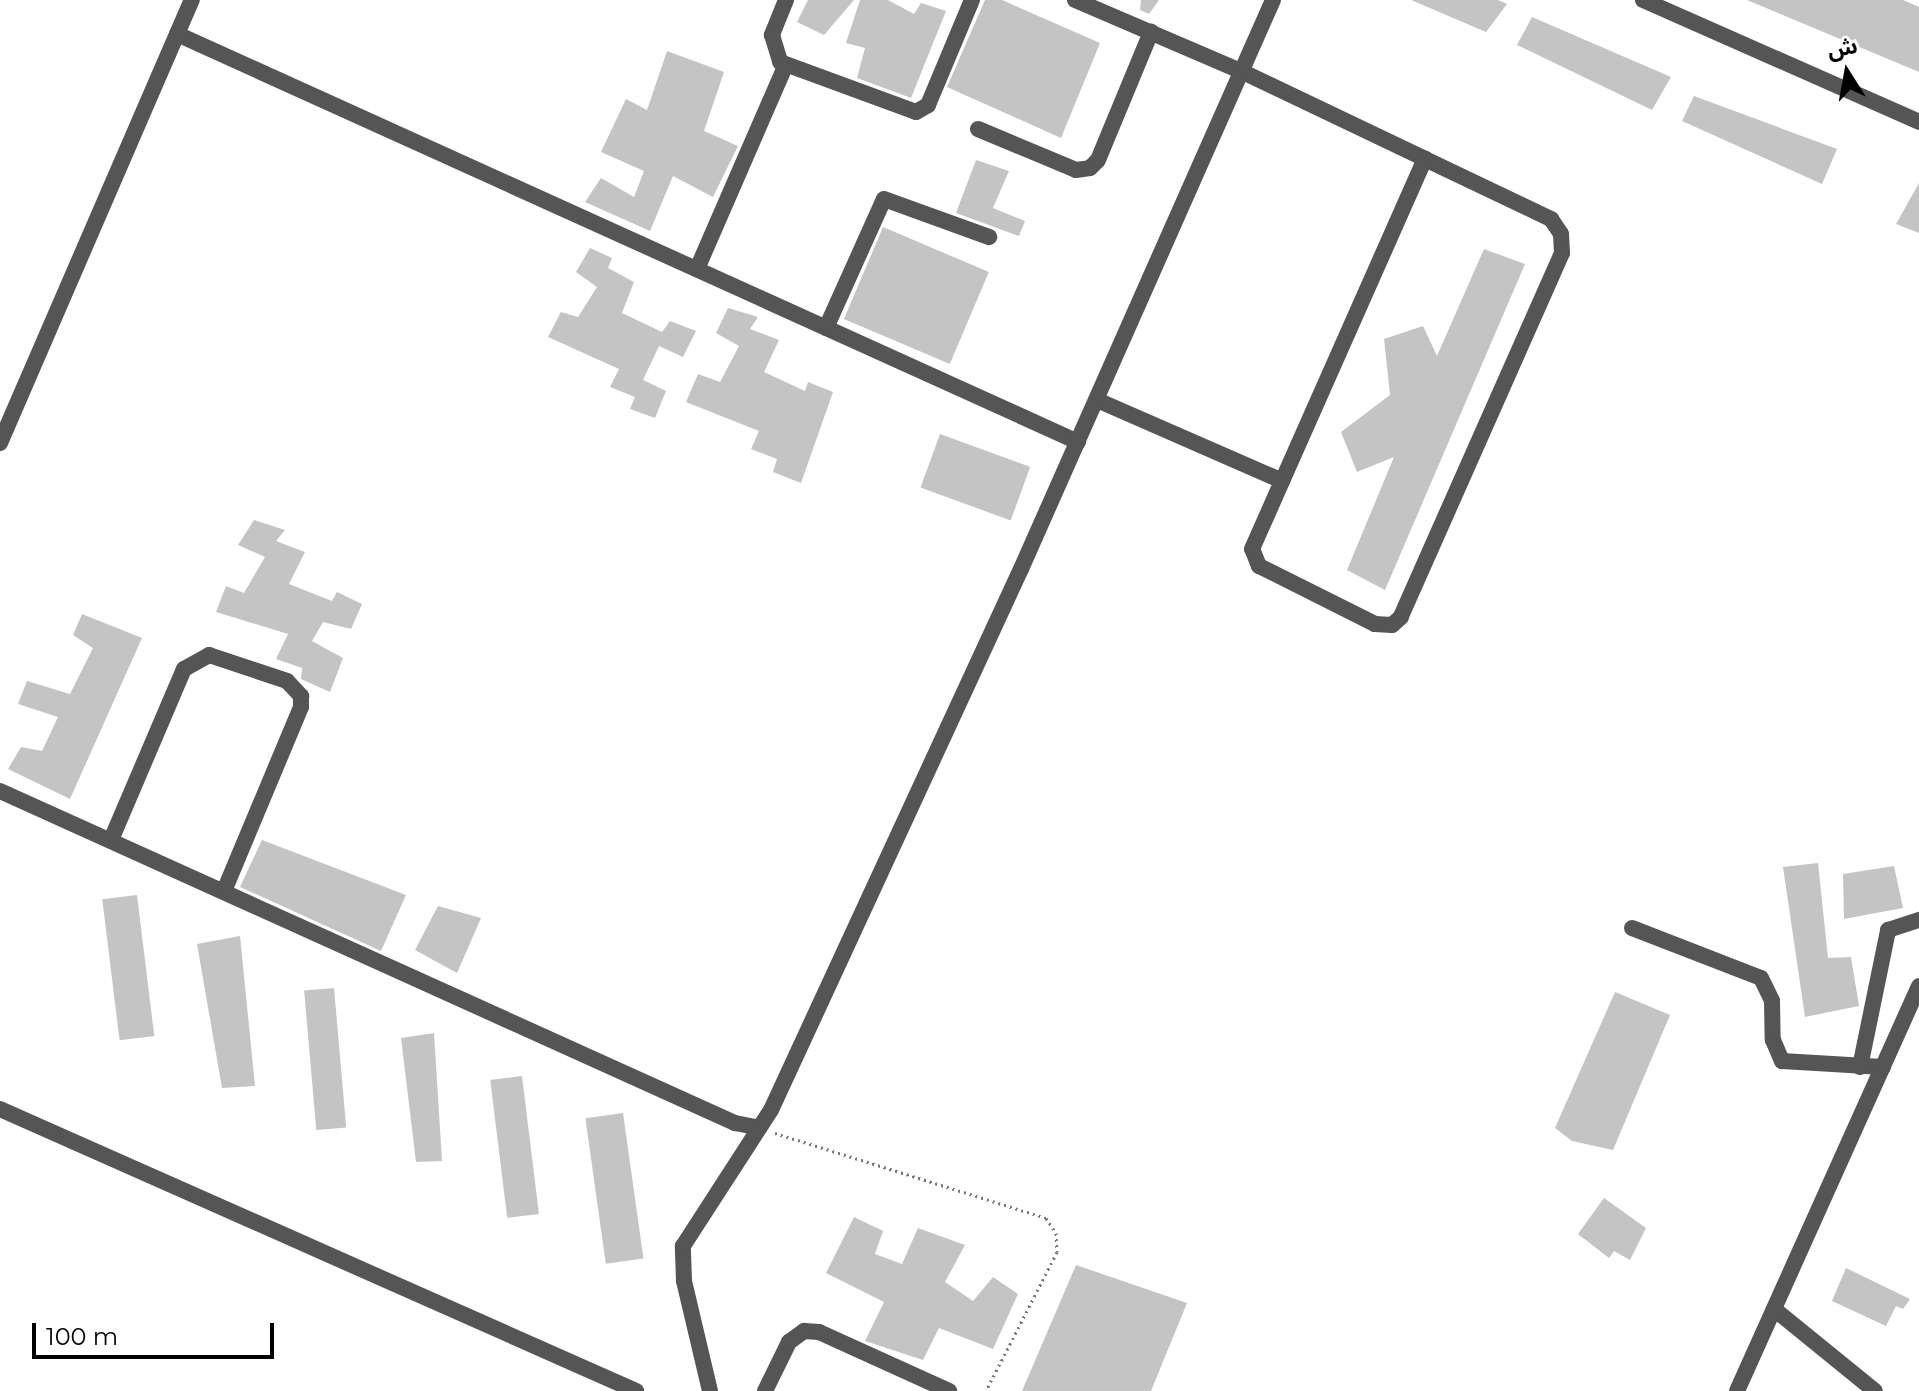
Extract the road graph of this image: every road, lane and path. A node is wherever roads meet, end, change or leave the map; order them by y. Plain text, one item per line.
1 (192, 0) edge
2 (786, 0) edge
3 (972, 0) edge
4 (1075, 0) edge
5 (1273, 0) edge
6 (1643, 0) edge
7 (1151, 32) junction
8 (177, 34) junction
9 (786, 64) junction
10 (1243, 72) junction
11 (1919, 122) edge
12 (978, 129) dead end
13 (1425, 159) junction
14 (989, 237) dead end
15 (697, 269) junction
16 (826, 328) junction
17 (1097, 400) junction
18 (1078, 442) junction
19 (0, 443) edge
20 (1282, 481) junction
21 (0, 791) edge
22 (111, 840) junction
23 (224, 891) junction
24 (1919, 920) edge
25 (1632, 928) dead end
26 (1919, 986) edge
27 (1860, 1067) junction
28 (1883, 1067) junction
29 (0, 1109) edge
30 (760, 1128) junction
31 (1774, 1309) junction
32 (636, 1391) edge
33 (710, 1391) edge
34 (765, 1391) edge
35 (949, 1391) edge
36 (986, 1391) edge
37 (1737, 1391) edge
38 (1875, 1391) edge

1 - 8 lane
2 - 9 lane
3 - 9 lane
4 - 7 lane
5 - 10 lane
6 - 11 lane
7 - 10 lane
7 - 12 lane
8 - 15 lane
8 - 19 lane
9 - 15 lane
10 - 13 lane
10 - 17 lane
13 - 20 lane
13 - 20 lane
14 - 16 lane
15 - 16 lane
16 - 18 lane
17 - 18 lane
17 - 20 lane
18 - 30 lane
21 - 22 lane
22 - 23 lane
22 - 23 lane
23 - 30 lane
24 - 27 lane
25 - 27 lane
26 - 28 lane
27 - 28 lane
28 - 31 lane
29 - 32 lane
30 - 33 lane
30 - 36 path
31 - 37 lane
31 - 38 lane
34 - 35 lane

